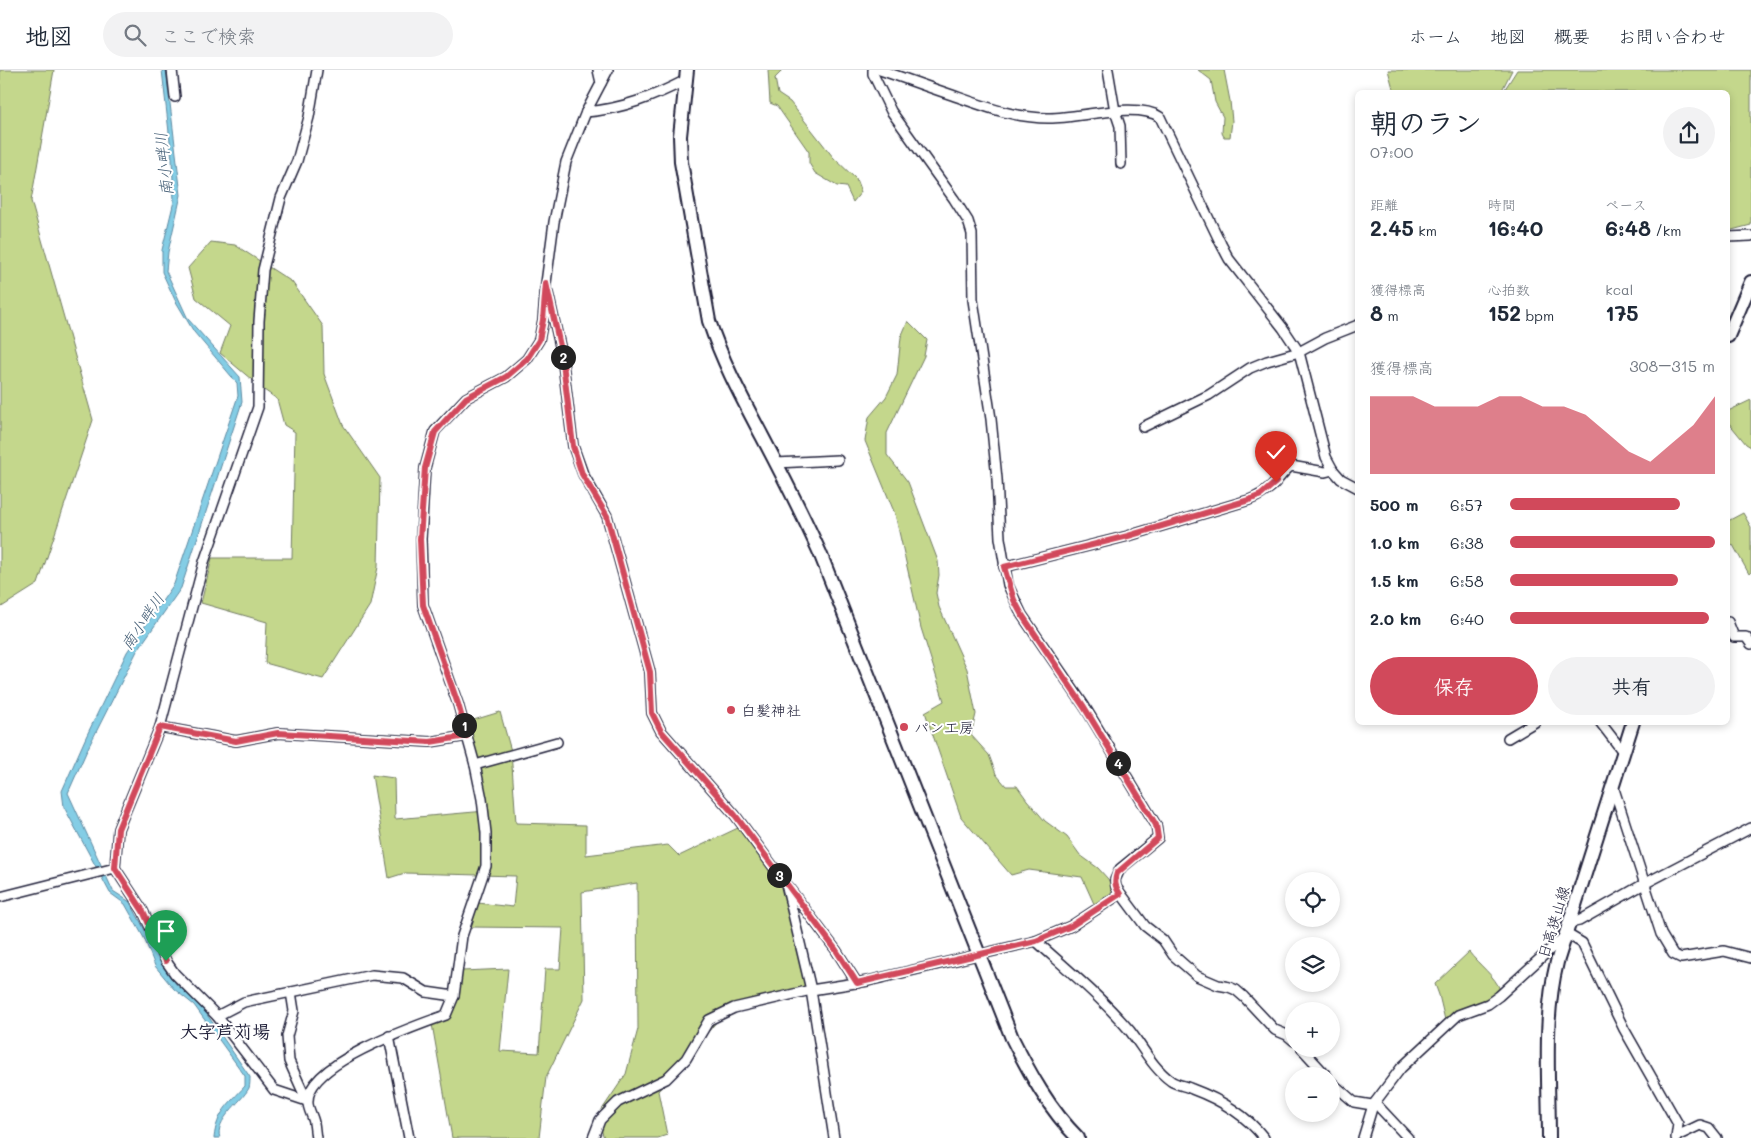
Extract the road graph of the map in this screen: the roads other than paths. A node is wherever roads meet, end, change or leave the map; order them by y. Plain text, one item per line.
1 (172, 70) edge
2 (317, 70) edge
3 (598, 70) edge
4 (608, 70) edge
5 (873, 70) edge
6 (880, 70) edge
7 (1108, 70) edge
8 (686, 75) edge
9 (601, 83) junction
10 (175, 97) dead end
11 (1114, 111) junction
12 (586, 112) junction
13 (1121, 164) dead end
14 (1751, 236) edge
15 (1730, 237) edge
16 (1751, 282) edge
17 (546, 283) junction
18 (1355, 326) edge
19 (1730, 331) edge
20 (1299, 352) junction
21 (1143, 426) dead end
22 (838, 460) dead end
23 (776, 463) junction
24 (1332, 470) junction
25 (1355, 486) edge
26 (1004, 567) junction
27 (1731, 639) edge
28 (1751, 644) edge
29 (1530, 725) edge
30 (1602, 725) edge
31 (1631, 725) edge
32 (160, 727) junction
33 (467, 736) junction
34 (1508, 738) dead end
35 (557, 742) dead end
36 (1624, 753) junction
37 (475, 765) junction
38 (1613, 785) junction
39 (1751, 828) edge
40 (111, 869) junction
41 (786, 884) junction
42 (1644, 884) junction
43 (1120, 894) junction
44 (0, 897) edge
45 (1568, 928) junction
46 (1036, 941) junction
47 (980, 955) junction
48 (1751, 958) edge
49 (857, 983) junction
50 (811, 990) junction
51 (292, 992) junction
52 (454, 996) junction
53 (217, 1016) junction
54 (1285, 1035) edge
55 (389, 1036) junction
56 (1309, 1057) edge
57 (1319, 1067) edge
58 (1340, 1090) edge
59 (308, 1101) junction
60 (1372, 1105) junction
61 (1677, 1137) edge
62 (316, 1138) edge
63 (409, 1138) edge
64 (593, 1138) edge
65 (834, 1138) edge
66 (1078, 1138) edge
67 (1264, 1138) edge
68 (1362, 1138) edge
69 (1408, 1138) edge
70 (1549, 1138) edge
71 (1718, 1138) edge

1 - 10 street
2 - 32 street
3 - 9 street
4 - 9 street
5 - 26 street
6 - 11 street
7 - 11 street
8 - 12 street
8 - 23 street
9 - 12 street
11 - 13 street
11 - 20 street
12 - 17 street
14 - 15 street
16 - 19 street
17 - 33 street
17 - 41 street
18 - 20 street
20 - 21 street
20 - 24 street
22 - 23 street
23 - 47 street
24 - 25 street
24 - 26 street
26 - 43 street
27 - 28 street
29 - 34 street
30 - 36 street
31 - 36 street, 日高狭山線
32 - 33 street
32 - 40 street
33 - 37 street
35 - 37 street
36 - 38 street, 日高狭山線
37 - 52 street
38 - 42 street
38 - 45 street, 日高狭山線
39 - 42 street
40 - 44 street
40 - 53 street
41 - 49 street
41 - 50 street
42 - 45 street
42 - 48 street
43 - 46 street
43 - 54 street
45 - 60 street
45 - 61 street
45 - 70 street, 日高狭山線
46 - 47 street
46 - 67 street
47 - 49 street
47 - 66 street
49 - 50 street
50 - 64 street
50 - 65 street
51 - 52 street
51 - 53 street
51 - 59 street
52 - 55 street
53 - 59 street
55 - 59 street
55 - 63 street
56 - 57 street
58 - 60 street
59 - 62 street
60 - 68 street
60 - 69 street
61 - 71 street

